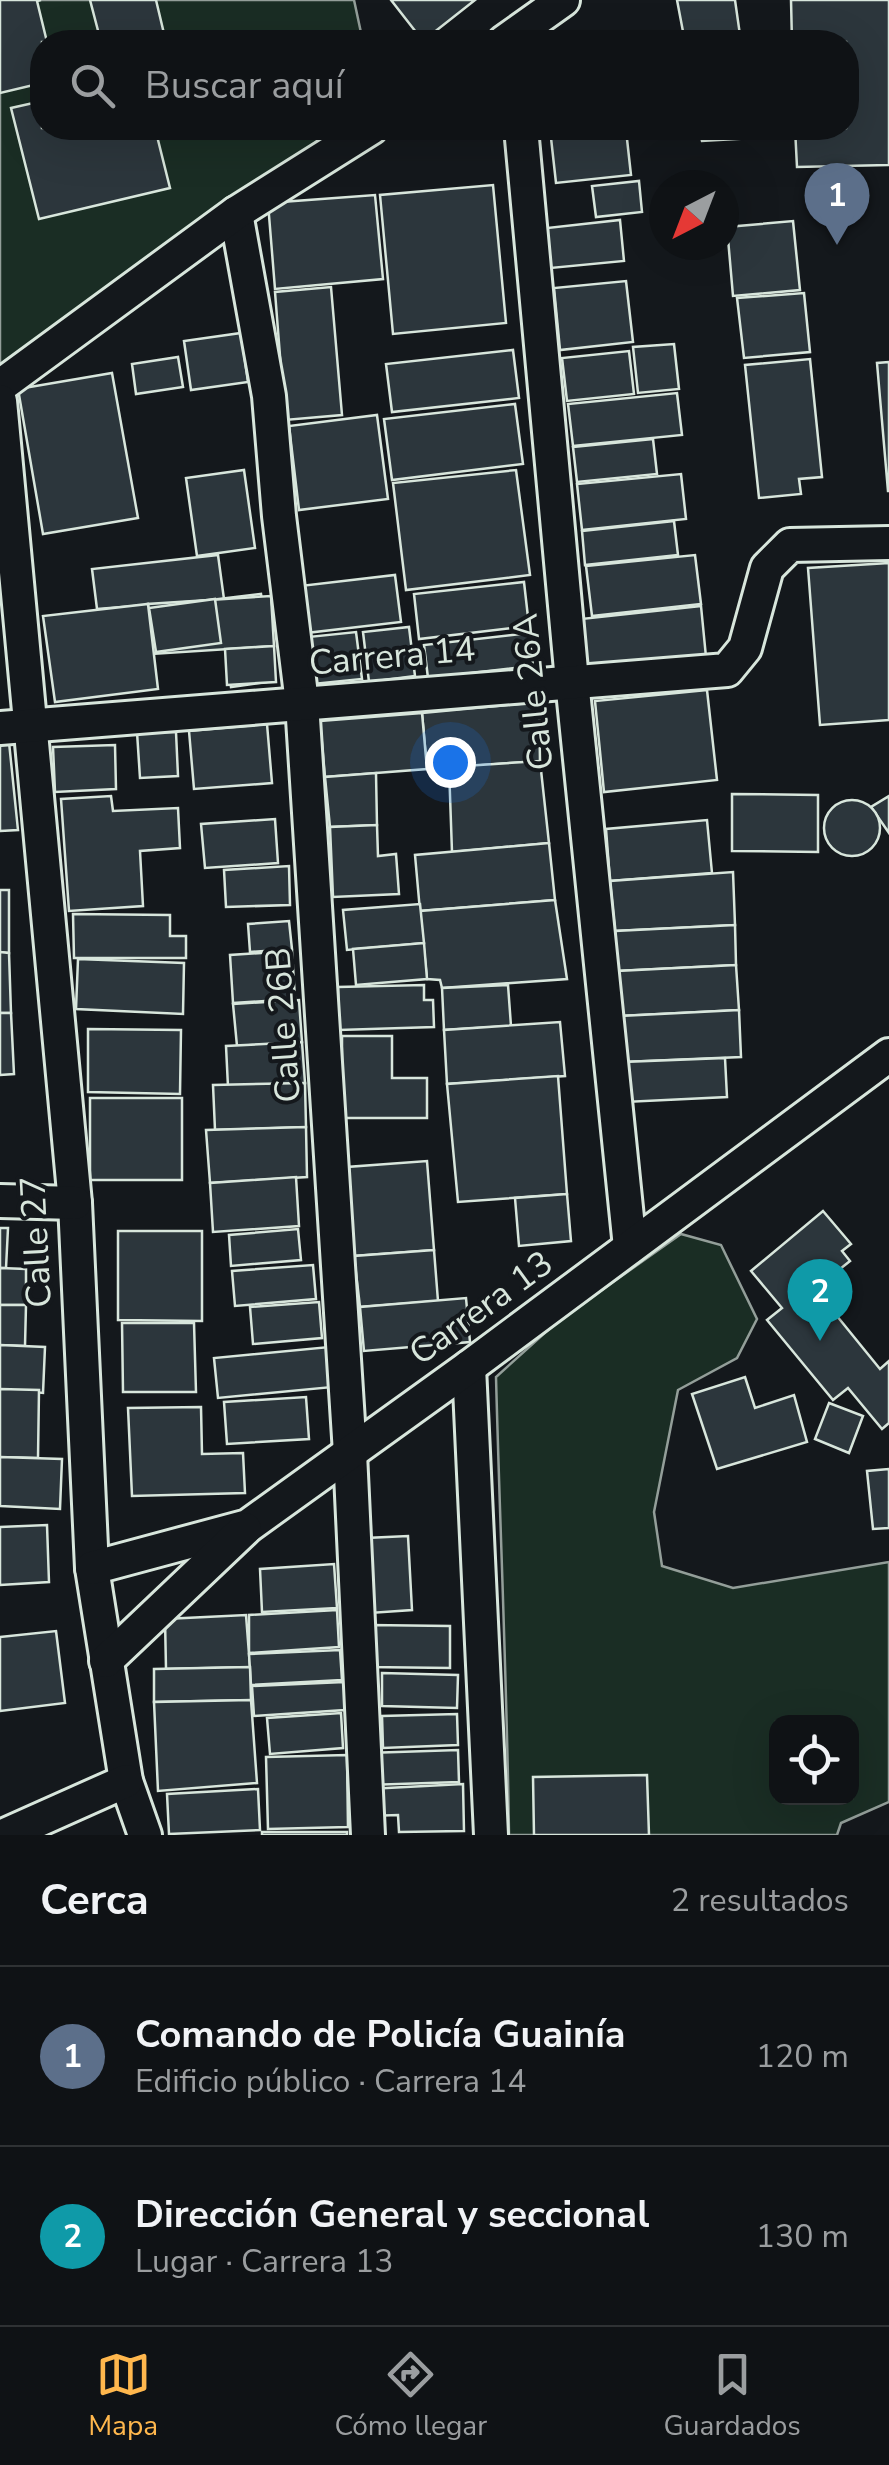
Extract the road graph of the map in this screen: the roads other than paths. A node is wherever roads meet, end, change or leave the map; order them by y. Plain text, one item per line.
1 (564, 0) edge
2 (524, 30) edge
3 (352, 140) edge
4 (522, 140) edge
5 (236, 213) junction
6 (0, 386) edge
7 (0, 400) edge
8 (889, 544) edge
9 (572, 682) junction
10 (302, 703) junction
11 (16, 727) edge
12 (889, 1055) edge
13 (0, 1201) edge
14 (75, 1203) junction
15 (630, 1247) junction
16 (469, 1368) junction
17 (350, 1453) junction
18 (248, 1526) junction
19 (92, 1568) junction
20 (106, 1661) junction
21 (126, 1782) junction
22 (5, 1835) edge
23 (146, 1835) edge
24 (368, 1835) edge
25 (491, 1835) edge

1 - 2 street
3 - 5 street
4 - 9 street, Calle 26A
5 - 6 street
5 - 10 street, Calle 26B
7 - 11 street, Calle 27
8 - 9 street, Carrera 14
9 - 10 street, Carrera 14
9 - 15 street, Calle 26A
10 - 11 street, Carrera 14
10 - 17 street, Calle 26B
11 - 14 street, Calle 27
12 - 15 street, Carrera 13
13 - 14 street
14 - 19 street, Calle 27
15 - 16 street, Carrera 13
16 - 17 street, Carrera 13
16 - 25 street
17 - 18 street, Carrera 13
17 - 24 street, Calle 26B
18 - 19 street, Carrera 13
18 - 20 street
19 - 20 street, Calle 27
20 - 21 street, Calle 27
21 - 22 street
21 - 23 street, Calle 27

